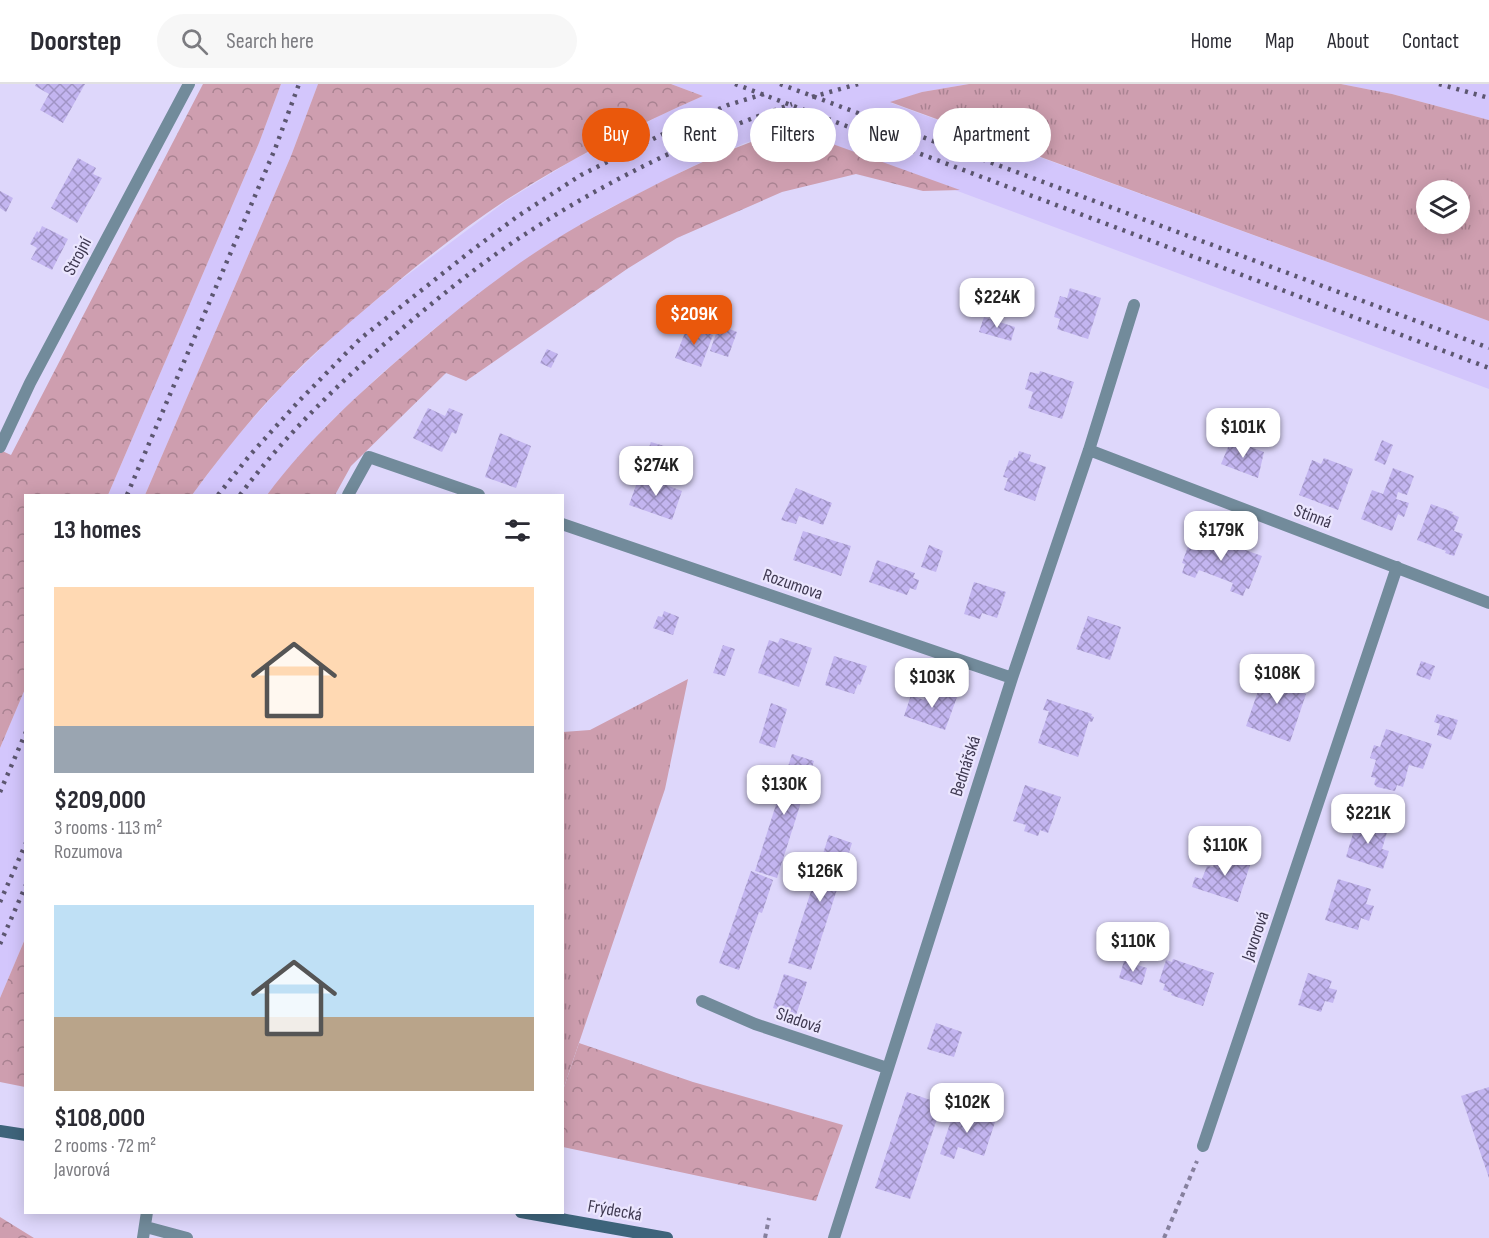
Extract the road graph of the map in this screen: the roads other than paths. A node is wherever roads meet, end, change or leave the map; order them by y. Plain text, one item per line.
1 (189, 84) edge
2 (1134, 305) dead end
3 (0, 447) edge
4 (1089, 450) junction
5 (349, 494) edge
6 (476, 494) edge
7 (564, 525) edge
8 (1397, 567) junction
9 (1489, 603) edge
10 (1012, 678) junction
11 (702, 1001) dead end
12 (886, 1068) junction
13 (0, 1131) edge
14 (24, 1135) edge
15 (1203, 1146) road end
16 (147, 1214) edge
17 (532, 1214) edge
18 (144, 1233) edge
19 (187, 1238) edge
20 (667, 1238) edge
21 (834, 1238) edge

1 - 3 street, Strojní
2 - 4 street, Bednářská
4 - 8 street, Stinná
4 - 10 street, Bednářská
5 - 6 street
7 - 10 street, Rozumova
8 - 9 street, Stinná
8 - 15 street, Javorová
10 - 12 street, Bednářská
11 - 12 street, Sladová
12 - 21 street, Bednářská
13 - 14 main road
16 - 18 street
17 - 20 main road, Frýdecká
18 - 19 street

